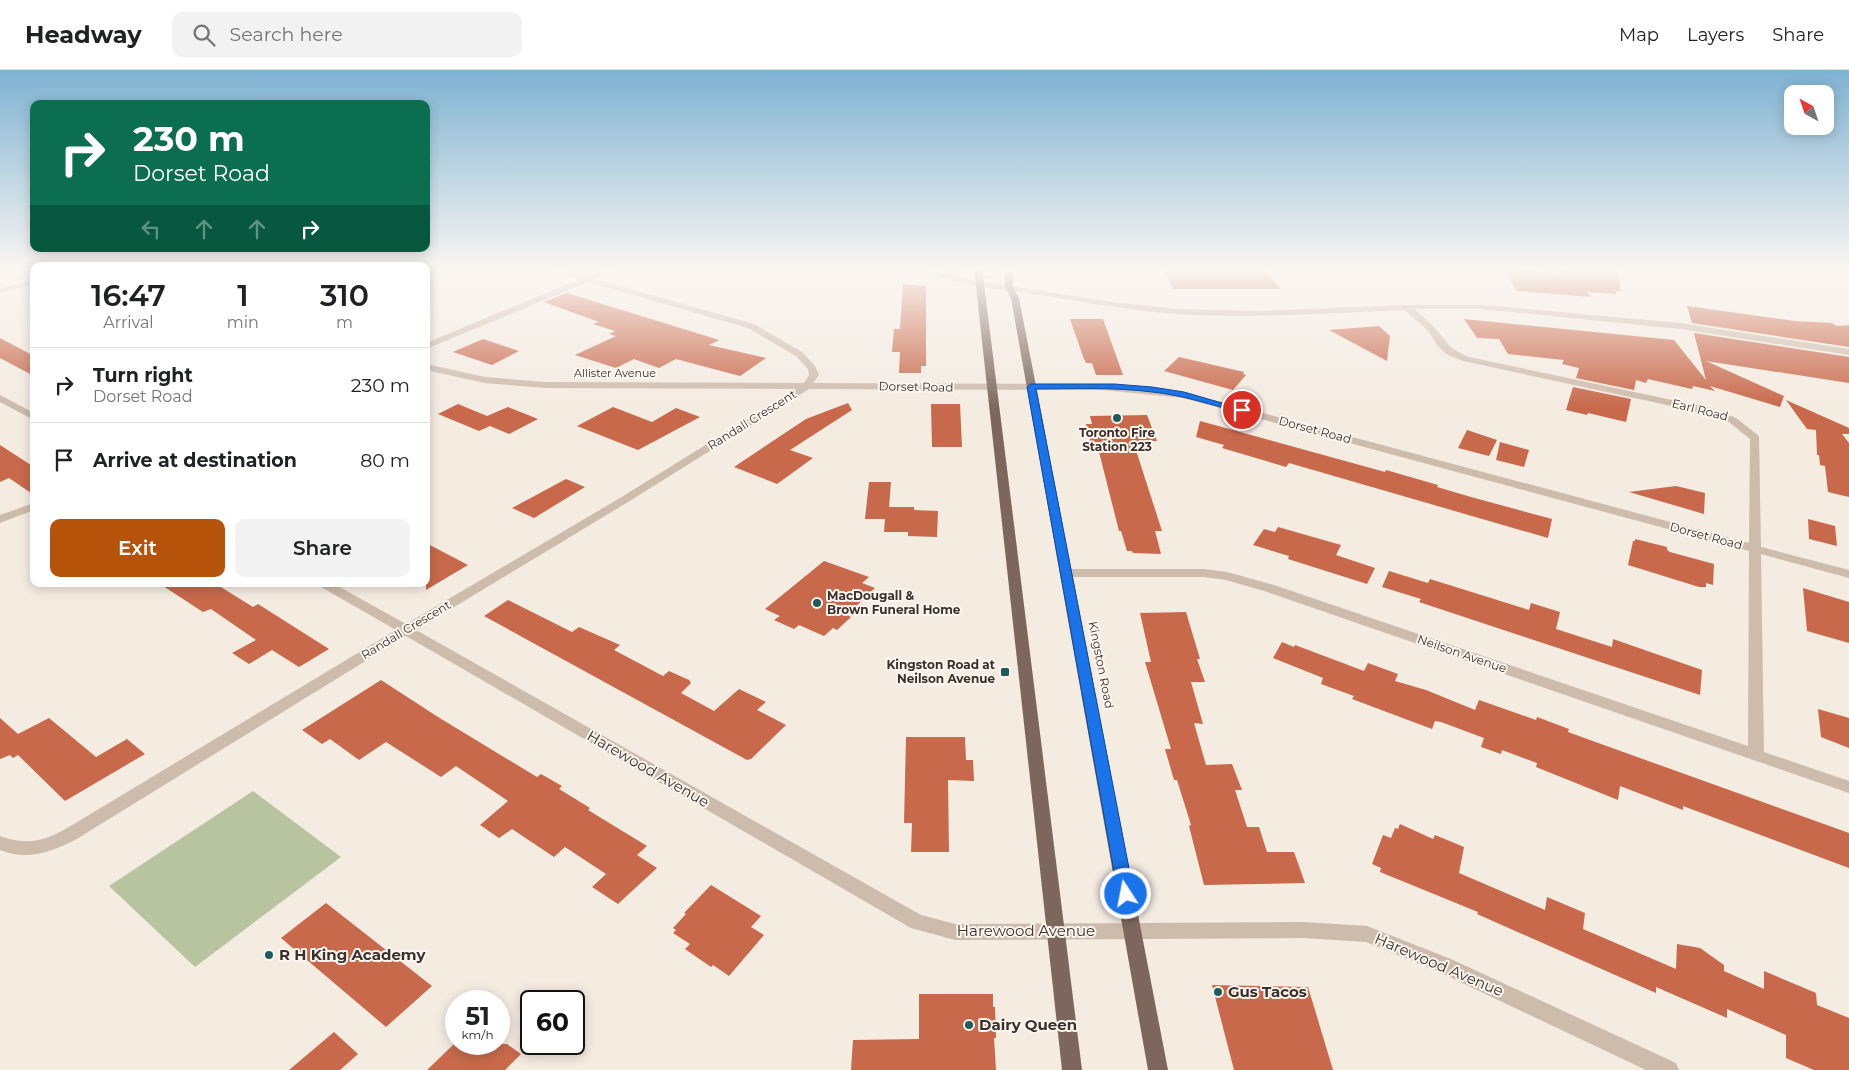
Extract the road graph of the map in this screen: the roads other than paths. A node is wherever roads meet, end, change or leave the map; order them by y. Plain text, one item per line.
1 (501, 315) edge
2 (714, 315) edge
3 (984, 315) edge
4 (1017, 315) edge
5 (1415, 315) edge
6 (1563, 315) edge
7 (430, 344) edge
8 (1849, 352) edge
9 (430, 369) edge
10 (806, 387) junction
11 (1031, 387) junction
12 (991, 388) junction
13 (0, 398) edge
14 (30, 415) edge
15 (30, 508) edge
16 (0, 519) edge
17 (1755, 549) junction
18 (1066, 574) junction
19 (1849, 574) edge
20 (330, 587) edge
21 (406, 630) junction
22 (1756, 755) junction
23 (1849, 787) edge
24 (0, 843) edge
25 (1056, 931) junction
26 (1133, 932) junction
27 (1072, 1070) edge
28 (1158, 1070) edge
29 (1669, 1070) edge

1 - 7 street
2 - 10 street
3 - 12 main road
4 - 11 main road, Kingston Road
5 - 17 street, Earl Road
6 - 8 street
9 - 10 street, Allister Avenue
10 - 12 street, Dorset Road
10 - 21 street, Randall Crescent
11 - 12 street, Dorset Road
11 - 17 street, Dorset Road
11 - 18 main road, Kingston Road
12 - 25 main road
13 - 14 street
15 - 16 street
17 - 19 street, Dorset Road
17 - 22 street, Earl Road
18 - 22 street, Neilson Avenue
18 - 26 main road, Kingston Road
20 - 21 street, Harewood Avenue
21 - 24 street, Randall Crescent
21 - 25 street, Harewood Avenue
22 - 23 street, Neilson Avenue
25 - 26 street, Harewood Avenue
25 - 27 main road
26 - 28 main road, Kingston Road
26 - 29 street, Harewood Avenue

